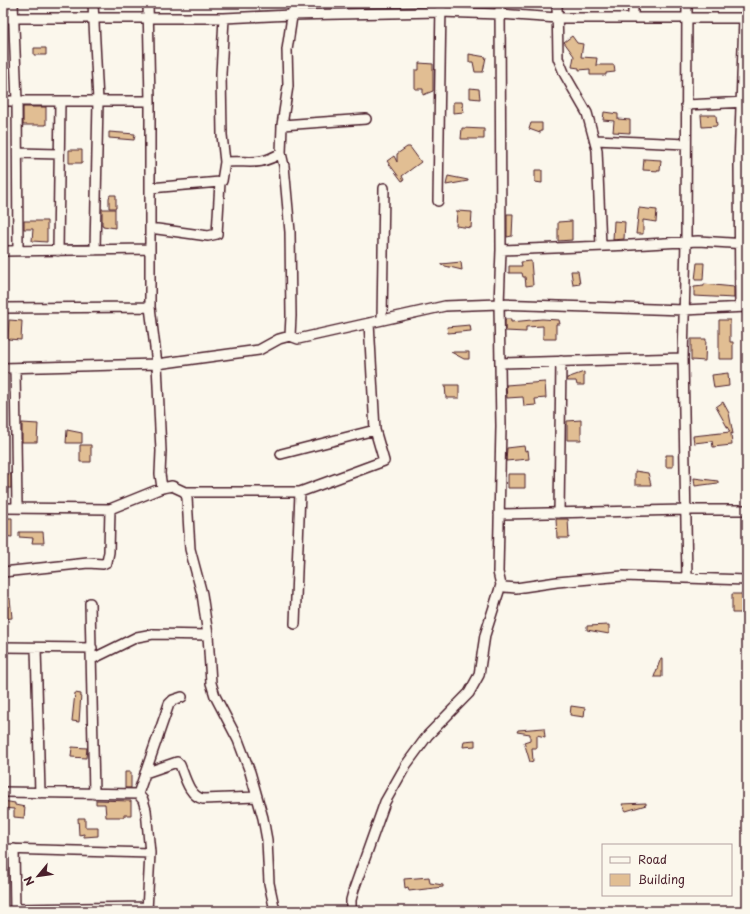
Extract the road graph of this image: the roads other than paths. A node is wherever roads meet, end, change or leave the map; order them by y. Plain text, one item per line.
1 (13, 3) edge
2 (93, 3) edge
3 (148, 3) edge
4 (294, 3) edge
5 (500, 3) edge
6 (557, 3) edge
7 (633, 3) edge
8 (687, 3) edge
9 (441, 8) edge
10 (499, 14) junction
11 (291, 15) junction
12 (3, 18) edge
13 (14, 18) junction
14 (94, 18) junction
15 (148, 18) junction
16 (224, 18) junction
17 (558, 18) junction
18 (633, 18) junction
19 (687, 18) junction
20 (746, 18) edge
21 (3, 101) edge
22 (17, 101) junction
23 (60, 101) junction
24 (98, 101) junction
25 (150, 101) junction
26 (744, 102) edge
27 (686, 106) junction
28 (366, 119) dead end
29 (282, 125) junction
30 (595, 140) junction
31 (686, 144) junction
32 (18, 153) junction
33 (281, 153) junction
34 (59, 154) junction
35 (225, 162) junction
36 (220, 182) junction
37 (150, 188) junction
38 (384, 188) dead end
39 (438, 202) dead end
40 (150, 228) junction
41 (686, 241) junction
42 (744, 244) edge
43 (601, 246) junction
44 (150, 249) junction
45 (3, 250) edge
46 (18, 250) junction
47 (95, 250) junction
48 (501, 250) junction
49 (58, 251) junction
50 (499, 304) junction
51 (150, 307) junction
52 (744, 307) edge
53 (3, 308) edge
54 (684, 310) junction
55 (382, 320) junction
56 (369, 323) junction
57 (290, 336) junction
58 (683, 358) junction
59 (561, 361) junction
60 (501, 363) junction
61 (158, 364) junction
62 (3, 368) edge
63 (15, 368) junction
64 (375, 430) junction
65 (281, 454) dead end
66 (162, 488) junction
67 (185, 492) junction
68 (300, 492) junction
69 (3, 508) edge
70 (17, 508) junction
71 (110, 509) junction
72 (685, 510) junction
73 (747, 510) edge
74 (559, 512) junction
75 (500, 514) junction
76 (3, 572) edge
77 (687, 578) junction
78 (747, 580) edge
79 (502, 585) junction
80 (90, 602) dead end
81 (295, 624) dead end
82 (208, 634) junction
83 (3, 647) edge
84 (36, 648) junction
85 (92, 648) junction
86 (92, 659) junction
87 (182, 697) dead end
88 (145, 773) junction
89 (3, 792) edge
90 (40, 792) junction
91 (94, 794) junction
92 (138, 794) junction
93 (257, 797) junction
94 (3, 849) edge
95 (14, 849) junction
96 (150, 853) junction
97 (147, 909) edge
98 (15, 910) edge
99 (275, 911) edge
100 (351, 911) edge

1 - 13 street
2 - 14 street
3 - 15 street
4 - 11 street
5 - 10 street
6 - 17 street
7 - 18 street
8 - 19 street
9 - 10 street
9 - 11 street
9 - 39 street
10 - 17 street
10 - 48 street
11 - 16 street
11 - 29 street
12 - 13 street
13 - 14 street
13 - 22 street
14 - 15 street
14 - 24 street
15 - 16 street
15 - 25 street
16 - 35 street
17 - 18 street
17 - 30 street
18 - 19 street
19 - 20 street
19 - 27 street
20 - 26 street
21 - 22 street
22 - 23 street
22 - 32 street
23 - 24 street
23 - 34 street
24 - 25 street
24 - 47 street
25 - 37 street
26 - 27 street
26 - 42 street
27 - 31 street
28 - 29 street
29 - 33 street
30 - 31 street
30 - 43 street
31 - 41 street
32 - 34 street
32 - 46 street
33 - 35 street
33 - 57 street
34 - 49 street
35 - 36 street
36 - 37 street
36 - 40 street
37 - 40 street
38 - 55 street
40 - 44 street
41 - 42 street
41 - 43 street
41 - 54 street
42 - 52 street
43 - 48 street
44 - 47 street
44 - 51 street
45 - 46 street
46 - 49 street
47 - 49 street
48 - 50 street
50 - 54 street
50 - 55 street
50 - 60 street
51 - 53 street
51 - 61 street
52 - 54 street
54 - 58 street
55 - 56 street
56 - 57 street
56 - 64 street
57 - 61 street
58 - 59 street
58 - 72 street
59 - 60 street
59 - 74 street
60 - 75 street
61 - 63 street
61 - 66 street
62 - 63 street
63 - 70 street
64 - 65 street
64 - 68 street
66 - 67 street
66 - 71 street
67 - 68 street
67 - 82 street
68 - 81 street
69 - 70 street
70 - 71 street
71 - 76 street
72 - 73 street
72 - 74 street
72 - 77 street
74 - 75 street
75 - 79 street
77 - 78 street
77 - 79 street
79 - 100 street
80 - 85 street
82 - 86 street
82 - 93 street
83 - 84 street
84 - 85 street
84 - 90 street
85 - 86 street
86 - 91 street
87 - 88 street
88 - 92 street
88 - 93 street
89 - 90 street
90 - 91 street
91 - 92 street
92 - 96 street
93 - 99 street
94 - 95 street
95 - 96 street
95 - 98 street
96 - 97 street
97 - 98 street

